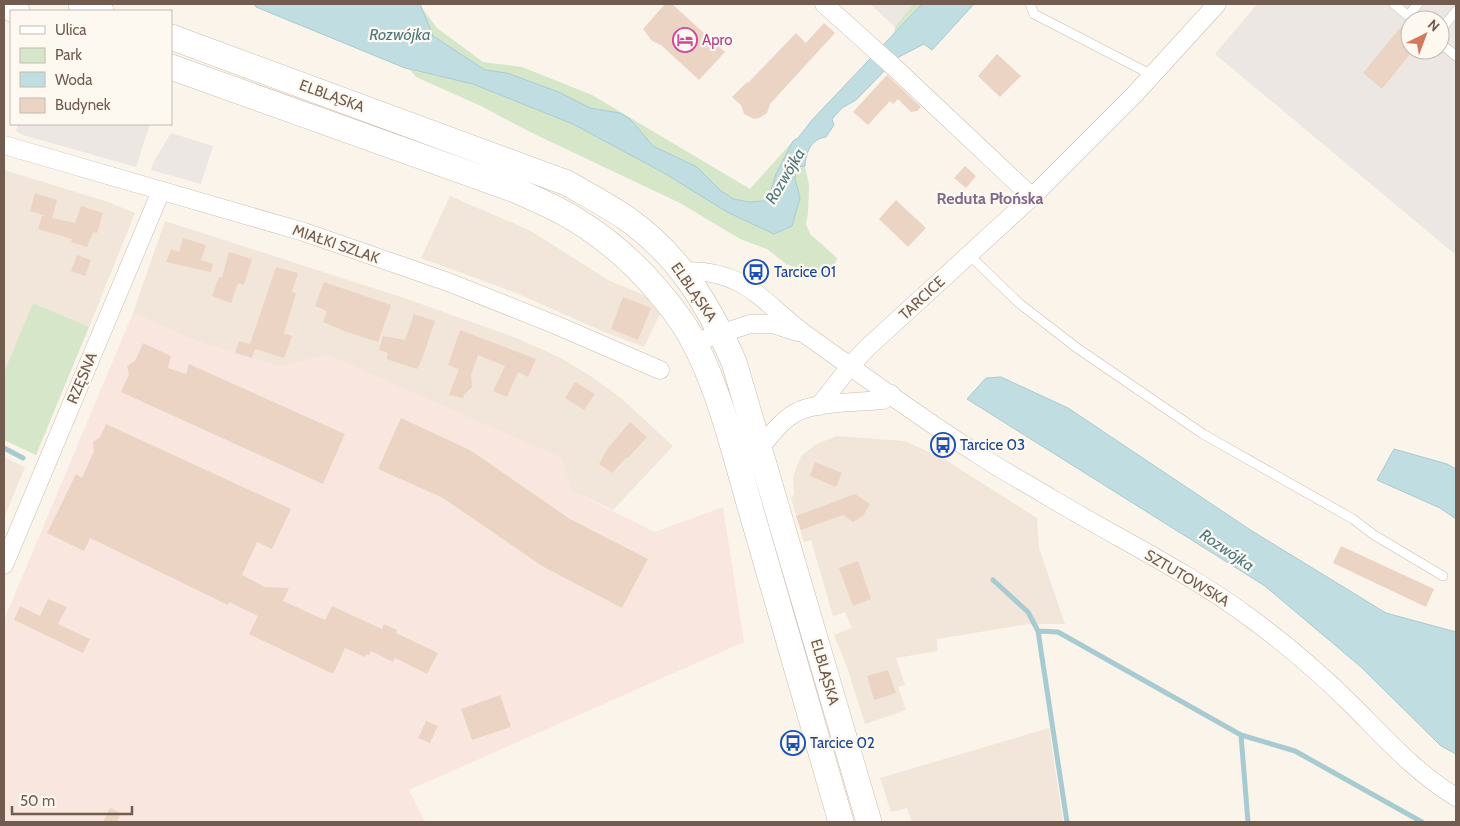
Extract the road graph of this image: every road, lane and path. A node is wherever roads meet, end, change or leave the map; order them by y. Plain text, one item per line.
1 (80, 4) edge
2 (824, 4) edge
3 (1030, 4) edge
4 (1217, 4) edge
5 (98, 10) edge
6 (172, 37) edge
7 (172, 66) edge
8 (1152, 75) junction
9 (4, 145) edge
10 (161, 191) junction
11 (1032, 196) junction
12 (969, 255) junction
13 (683, 271) junction
14 (721, 333) junction
15 (807, 335) junction
16 (693, 343) junction
17 (850, 365) junction
18 (660, 370) dead end
19 (891, 394) junction
20 (818, 406) junction
21 (760, 448) junction
22 (4, 564) edge
23 (1443, 576) dead end
24 (1456, 797) edge
25 (841, 822) edge
26 (869, 822) edge

1 - 5 main road
2 - 11 street
3 - 8 lane
4 - 8 street, TARCICE
6 - 13 main road, ELBLĄSKA
7 - 16 main road, ELBLĄSKA
8 - 11 street, TARCICE
9 - 10 street, MIAŁKI SZLAK
10 - 18 street, MIAŁKI SZLAK
10 - 22 street, RZĘSNA
11 - 12 street, TARCICE
12 - 17 street, TARCICE
12 - 23 lane
13 - 14 main road, ELBLĄSKA
13 - 15 street, SZTUTOWSKA
14 - 15 street, SZTUTOWSKA
14 - 16 street, SZTUTOWSKA
14 - 21 main road, ELBLĄSKA
15 - 17 street, SZTUTOWSKA
16 - 25 main road, ELBLĄSKA
17 - 19 street, SZTUTOWSKA
17 - 20 street, TARCICE
19 - 20 street
19 - 24 street, SZTUTOWSKA
20 - 21 street
21 - 26 main road, ELBLĄSKA

